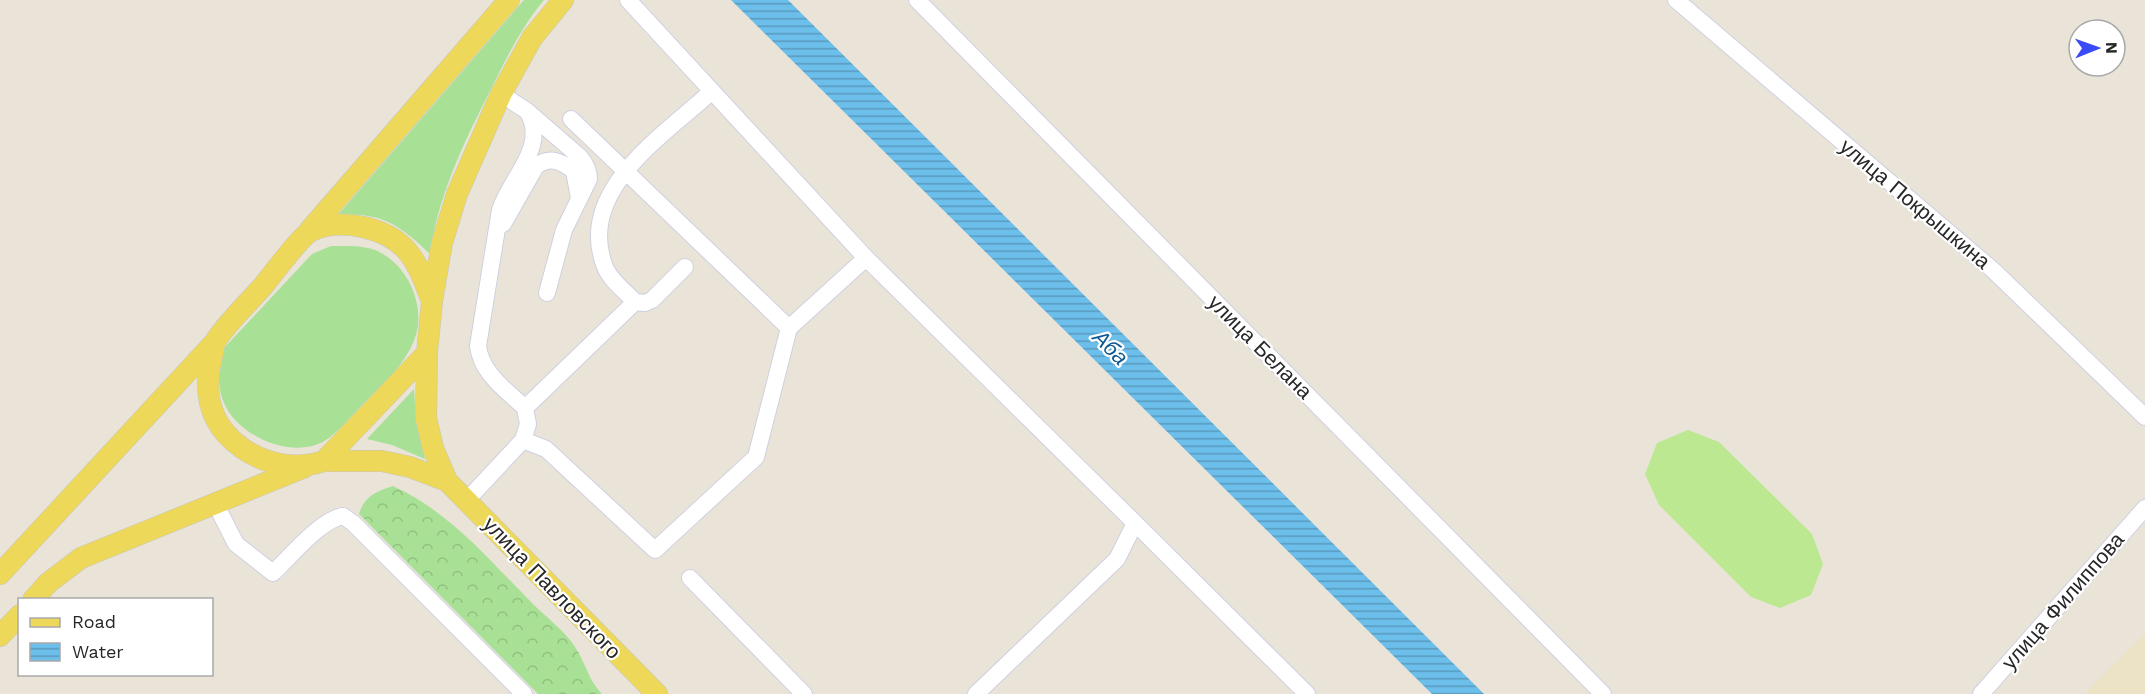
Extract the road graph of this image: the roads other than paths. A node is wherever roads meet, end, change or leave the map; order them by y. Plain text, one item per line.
1 (509, 0) edge
2 (563, 0) edge
3 (628, 0) edge
4 (917, 0) edge
5 (1676, 0) edge
6 (711, 92) junction
7 (501, 94) junction
8 (527, 111) junction
9 (571, 119) dead end
10 (625, 170) junction
11 (579, 198) junction
12 (309, 231) junction
13 (498, 233) junction
14 (866, 258) junction
15 (685, 267) dead end
16 (547, 293) dead end
17 (432, 302) junction
18 (635, 302) junction
19 (789, 328) junction
20 (215, 342) junction
21 (427, 353) junction
22 (525, 408) junction
23 (2145, 417) edge
24 (523, 440) junction
25 (315, 464) junction
26 (447, 481) junction
27 (467, 500) junction
28 (215, 503) junction
29 (2145, 508) edge
30 (1135, 523) junction
31 (0, 574) edge
32 (690, 578) dead end
33 (35, 598) edge
34 (18, 617) edge
35 (0, 636) edge
36 (524, 694) edge
37 (657, 694) edge
38 (804, 694) edge
39 (976, 694) edge
40 (1307, 694) edge
41 (1603, 694) edge
42 (1981, 694) edge

1 - 12 main road
2 - 7 main road, улица Павловского
3 - 6 street
4 - 41 street, улица Белана
5 - 23 street, улица Покрышкина
6 - 10 street
6 - 14 street
7 - 8 street
7 - 17 main road, улица Павловского
8 - 11 street
8 - 13 street
9 - 10 street
10 - 18 street
10 - 19 street
11 - 13 street
11 - 16 street
12 - 17 main road
12 - 20 main road
13 - 22 street
14 - 19 street
14 - 30 street
15 - 18 street
17 - 21 main road, улица Павловского
18 - 22 street
19 - 24 street
20 - 25 main road
20 - 31 main road
21 - 25 main road
21 - 26 main road, улица Павловского
22 - 24 street
24 - 27 street
25 - 26 main road, улица Павловского
25 - 28 main road
26 - 27 main road, улица Павловского
27 - 37 main road, улица Павловского
28 - 33 main road
28 - 36 street
29 - 42 street, улица Филиппова
30 - 39 street
30 - 40 street
32 - 38 street
34 - 35 main road

